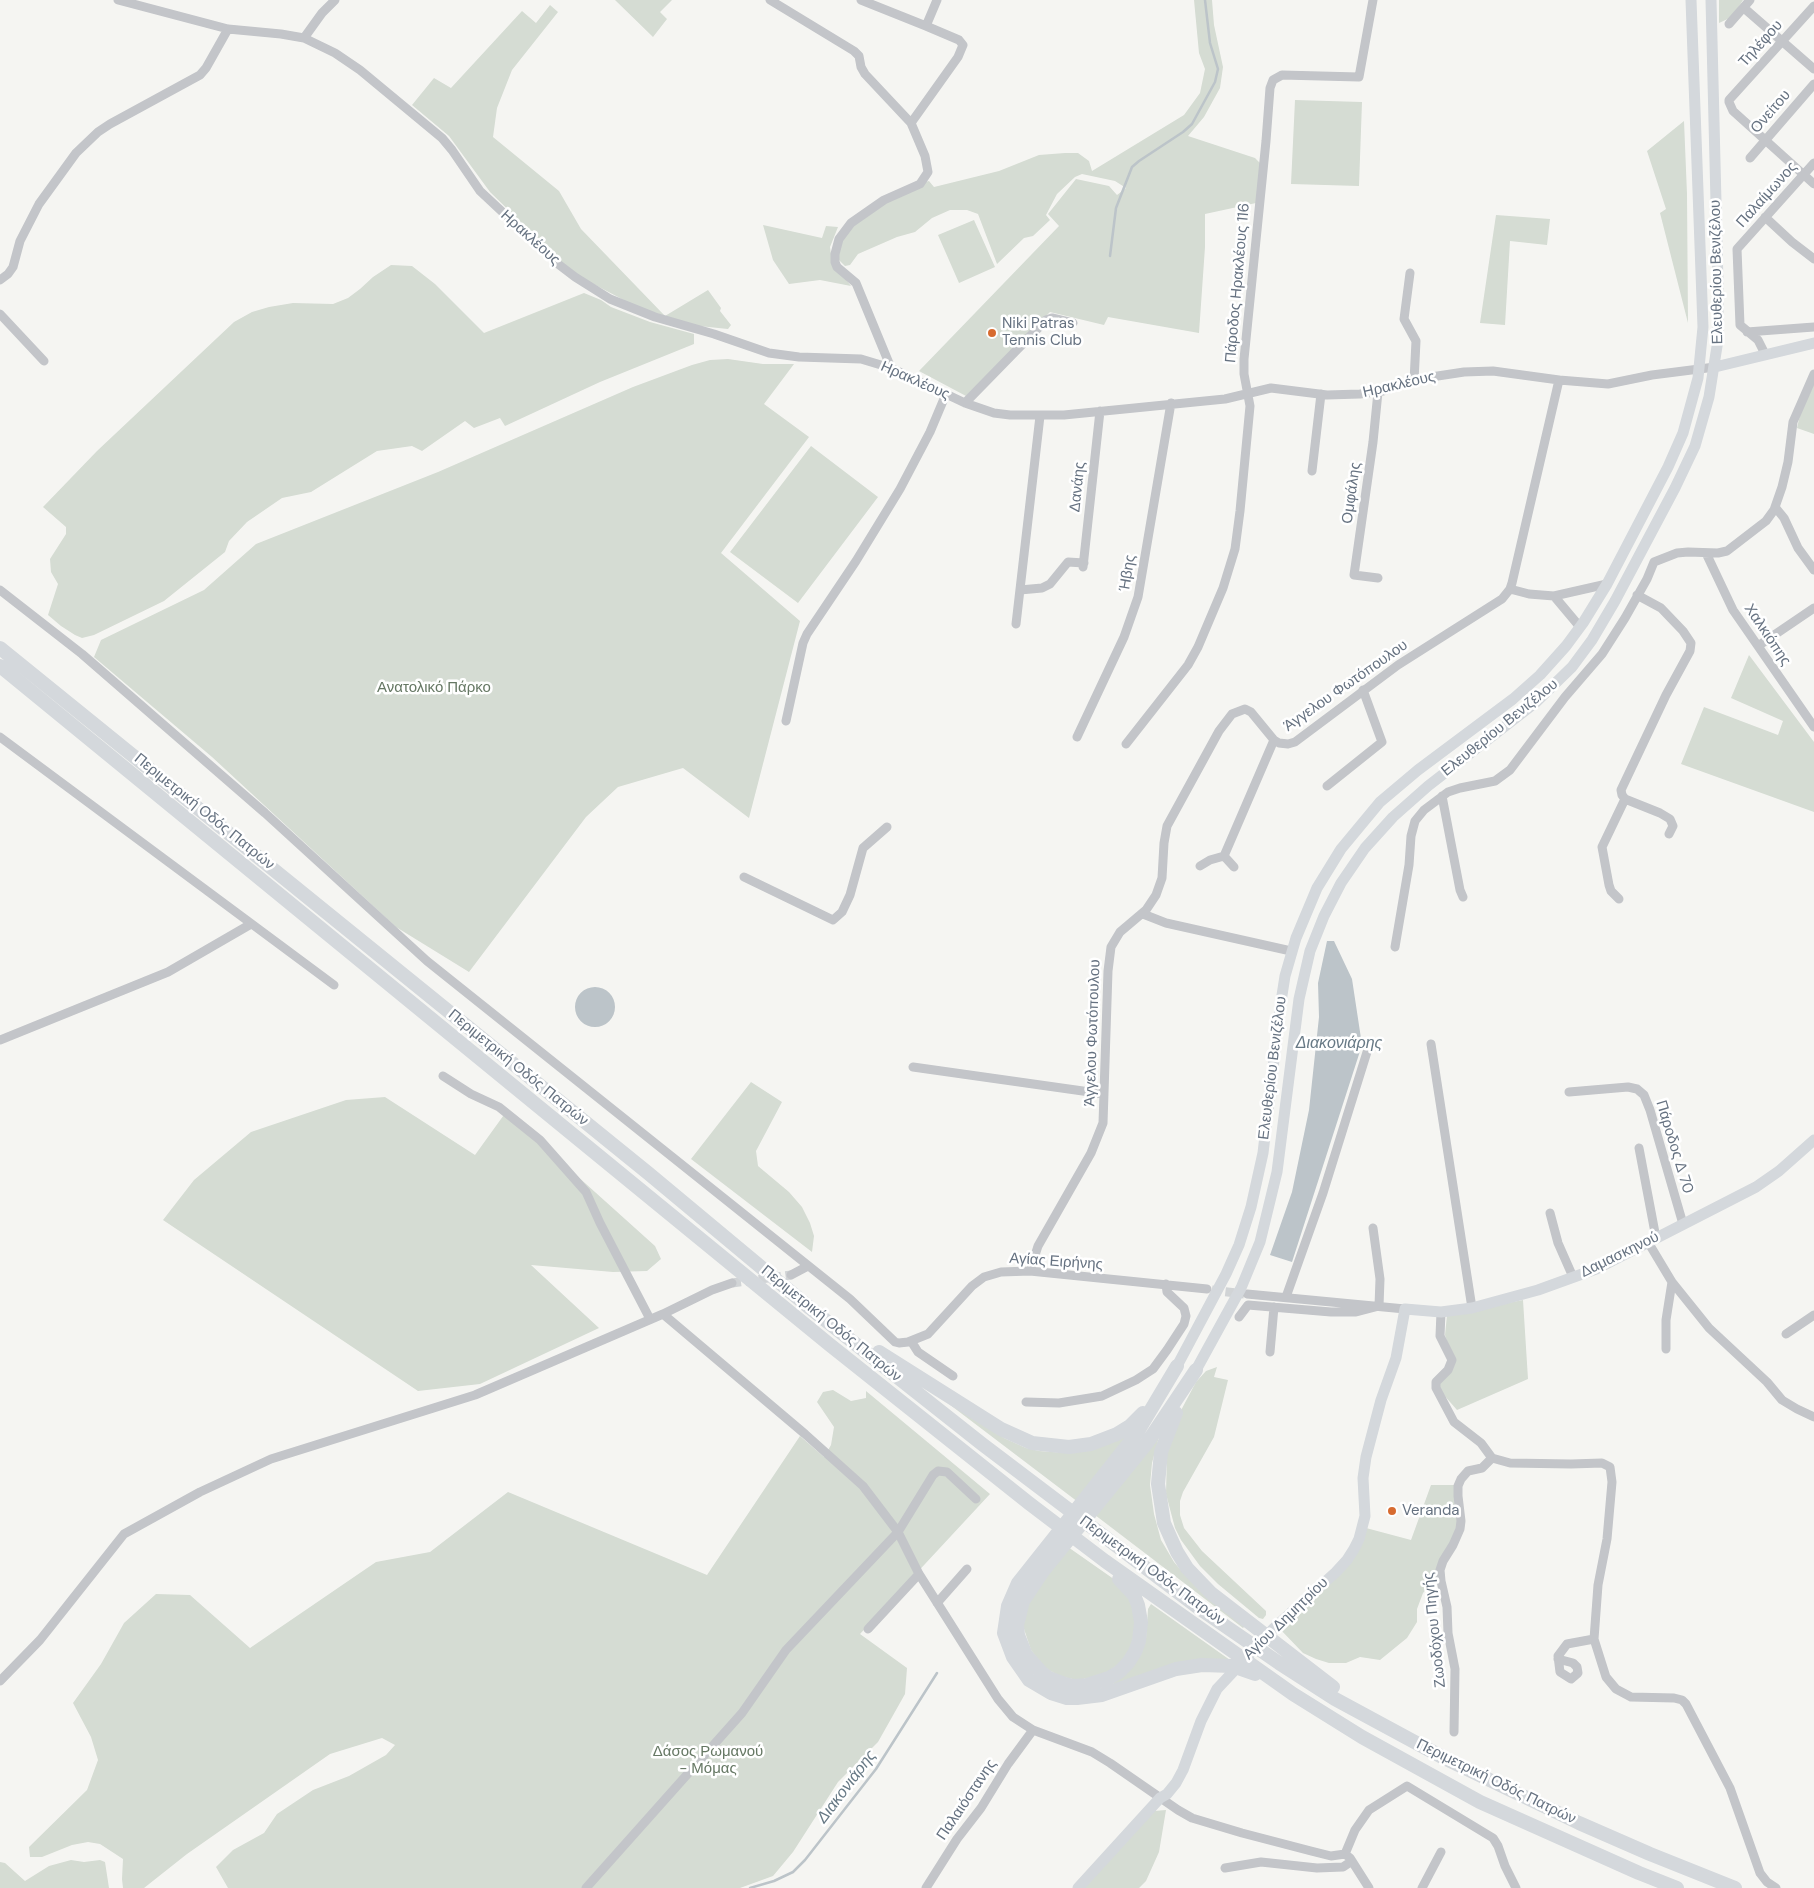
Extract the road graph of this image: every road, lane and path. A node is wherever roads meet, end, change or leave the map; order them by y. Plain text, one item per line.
1 (118, 0) edge
2 (335, 0) edge
3 (770, 0) edge
4 (861, 0) edge
5 (937, 0) edge
6 (1373, 0) edge
7 (1691, 0) edge
8 (1711, 0) edge
9 (1750, 0) edge
10 (1814, 6) edge
11 (1744, 8) junction
12 (1729, 24) dead end
13 (926, 26) junction
14 (228, 28) junction
15 (304, 38) junction
16 (1782, 41) junction
17 (1814, 69) edge
18 (1814, 84) edge
19 (911, 123) junction
20 (1765, 140) junction
21 (1750, 158) dead end
22 (1814, 163) edge
23 (1804, 175) junction
24 (1814, 184) edge
25 (1765, 217) junction
26 (1814, 259) edge
27 (1410, 273) dead end
28 (0, 280) edge
29 (0, 314) edge
30 (1073, 323) dead end
31 (1814, 327) edge
32 (1747, 332) junction
33 (1814, 343) edge
34 (1765, 354) junction
35 (44, 361) dead end
36 (1715, 366) junction
37 (891, 368) junction
38 (1700, 369) junction
39 (1814, 374) edge
40 (1559, 380) junction
41 (1414, 381) junction
42 (1378, 392) junction
43 (1248, 393) junction
44 (946, 394) junction
45 (1321, 394) junction
46 (1171, 403) junction
47 (966, 404) junction
48 (1100, 411) junction
49 (1040, 416) junction
50 (1312, 471) dead end
51 (1775, 507) junction
52 (1706, 553) junction
53 (1638, 558) junction
54 (1654, 562) junction
55 (1814, 570) edge
56 (1378, 578) dead end
57 (1607, 584) junction
58 (1510, 589) junction
59 (0, 590) edge
60 (1020, 590) junction
61 (1638, 595) junction
62 (1554, 596) junction
63 (1814, 608) edge
64 (1016, 624) dead end
65 (1580, 627) junction
66 (1758, 646) junction
67 (0, 648) edge
68 (0, 666) edge
69 (1363, 690) junction
70 (786, 721) dead end
71 (1814, 727) edge
72 (1077, 736) dead end
73 (0, 737) edge
74 (1274, 740) junction
75 (1126, 744) dead end
76 (1327, 786) dead end
77 (1442, 796) junction
78 (1625, 799) junction
79 (887, 827) dead end
80 (1669, 834) dead end
81 (1224, 856) junction
82 (1200, 866) dead end
83 (1234, 867) dead end
84 (744, 877) dead end
85 (1463, 897) dead end
86 (1619, 899) dead end
87 (1143, 914) junction
88 (251, 924) junction
89 (1395, 947) dead end
90 (1292, 951) junction
91 (334, 985) dead end
92 (0, 1040) edge
93 (1431, 1044) dead end
94 (1367, 1052) dead end
95 (913, 1067) dead end
96 (443, 1076) dead end
97 (1569, 1092) dead end
98 (1104, 1094) junction
99 (1814, 1140) edge
100 (1639, 1148) dead end
101 (648, 1173) junction
102 (1550, 1213) dead end
103 (1683, 1224) junction
104 (1374, 1228) dead end
105 (1652, 1240) junction
106 (808, 1266) junction
107 (1030, 1271) junction
108 (790, 1275) tunnel mouth
109 (1573, 1277) junction
110 (1672, 1282) junction
111 (732, 1283) tunnel mouth
112 (1166, 1284) junction
113 (1208, 1289) tunnel mouth
114 (1247, 1294) tunnel mouth
115 (1286, 1297) junction
116 (1379, 1306) junction
117 (1274, 1307) junction
118 (1472, 1308) junction
119 (1405, 1309) junction
120 (1441, 1312) junction
121 (663, 1314) junction
122 (1814, 1315) edge
123 (1239, 1317) dead end
124 (650, 1319) junction
125 (1786, 1334) dead end
126 (911, 1341) junction
127 (1666, 1349) dead end
128 (1270, 1352) dead end
129 (1176, 1366) junction
130 (1196, 1370) junction
131 (953, 1376) dead end
132 (1026, 1402) dead end
133 (1814, 1416) edge
134 (1492, 1458) junction
135 (976, 1499) dead end
136 (898, 1532) junction
137 (1105, 1561) junction
138 (967, 1569) dead end
139 (919, 1574) junction
140 (937, 1603) junction
141 (868, 1629) dead end
142 (1594, 1638) junction
143 (1282, 1658) junction
144 (1558, 1659) dead end
145 (1262, 1675) junction
146 (0, 1681) edge
147 (1034, 1730) junction
148 (1454, 1732) dead end
149 (1160, 1798) junction
150 (1440, 1852) dead end
151 (1349, 1858) junction
152 (1225, 1868) dead end
153 (586, 1888) edge
154 (926, 1888) edge
155 (1078, 1888) edge
156 (1369, 1888) edge
157 (1422, 1888) edge
158 (1516, 1888) edge
159 (1677, 1888) edge
160 (1735, 1888) edge
161 (1776, 1888) edge

1 - 14 street, Ηρακλέους
2 - 15 street
3 - 19 street
4 - 13 street
5 - 13 street
6 - 43 street, Πάροδος Ηρακλέους 116
7 - 38 main road, Ελευθερίου Βενιζέλου
8 - 36 main road, Ελευθερίου Βενιζέλου
9 - 11 street
10 - 16 street, Τηλέφου
11 - 12 street
11 - 16 street
13 - 19 street
14 - 15 street, Ηρακλέους
14 - 28 street
15 - 37 street, Ηρακλέους
16 - 17 street
16 - 20 street, Τηλέφου
18 - 20 street, Ονείτου
19 - 37 street
20 - 21 street, Ονείτου
20 - 23 street
22 - 23 street, Παλαίμωνος
23 - 24 street
23 - 25 street, Παλαίμωνος
25 - 26 street
25 - 32 street, Παλαίμωνος
27 - 41 street
29 - 35 street
30 - 47 street
31 - 32 street
32 - 34 street, Παλαίμωνος
33 - 34 main road, Ηρακλέους
34 - 36 main road, Ηρακλέους
36 - 38 street, Ηρακλέους
36 - 53 main road, Ελευθερίου Βενιζέλου
37 - 44 street, Ηρακλέους
38 - 40 street, Ηρακλέους
38 - 57 main road, Ελευθερίου Βενιζέλου
39 - 51 street
40 - 41 street, Ηρακλέους
40 - 58 street
41 - 42 street, Ηρακλέους
42 - 45 street, Ηρακλέους
42 - 56 street, Ομφάλης
43 - 45 street, Ηρακλέους
43 - 46 street, Ηρακλέους
43 - 75 street, Πάροδος Ηρακλέους 116
44 - 47 street, Ηρακλέους
44 - 70 street
45 - 50 street
46 - 48 street, Ηρακλέους
46 - 72 street, Ήβης
47 - 49 street, Ηρακλέους
48 - 49 street, Ηρακλέους
48 - 60 street, Δανάης
49 - 60 street
51 - 52 street
51 - 55 street
52 - 54 street
52 - 66 street, Χαλκιόπης
53 - 54 street
53 - 130 main road, Ελευθερίου Βενιζέλου
54 - 61 street
57 - 62 street
57 - 65 main road, Ελευθερίου Βενιζέλου
58 - 62 street
58 - 69 street, Άγγελου Φωτόπουλου
59 - 106 street
60 - 64 street
61 - 77 street
61 - 78 street
62 - 65 street
63 - 66 street
65 - 90 main road, Ελευθερίου Βενιζέλου
66 - 71 street, Χαλκιόπης
67 - 101 highway, Περιμετρική Οδός Πατρών
68 - 137 highway, Περιμετρική Οδός Πατρών
69 - 74 street, Άγγελου Φωτόπουλου
69 - 76 street
73 - 88 street
74 - 81 street
74 - 87 street, Άγγελου Φωτόπουλου
77 - 85 street
77 - 89 street
78 - 80 street
78 - 86 street
79 - 84 street
81 - 82 street
81 - 83 street
87 - 90 street
87 - 98 street, Άγγελου Φωτόπουλου
88 - 91 street
88 - 92 street
90 - 129 main road, Ελευθερίου Βενιζέλου
93 - 118 street
94 - 115 street
95 - 98 street
96 - 124 street
97 - 103 street, Πάροδος Δ 70
98 - 107 street, Άγγελου Φωτόπουλου
99 - 103 main road, Δαμασκηνού
100 - 105 street
101 - 129 highway
101 - 143 highway, Περιμετρική Οδός Πατρών
102 - 109 street
103 - 105 main road, Δαμασκηνού
104 - 116 street
105 - 109 main road, Δαμασκηνού
105 - 110 street
106 - 108 street
106 - 126 street
107 - 112 street, Αγίας Ειρήνης
107 - 126 street, Αγίας Ειρήνης
109 - 118 main road, Δαμασκηνού
110 - 127 street
110 - 133 street
111 - 121 street
112 - 113 street, Αγίας Ειρήνης
112 - 132 street
114 - 115 street
115 - 116 street
116 - 117 street
116 - 119 street
117 - 123 street
117 - 128 street
118 - 120 main road, Δαμασκηνού
119 - 120 main road, Δαμασκηνού
119 - 149 main road, Αγίου Δημητρίου
120 - 134 street
121 - 124 street
121 - 136 street
122 - 125 street
124 - 146 street
126 - 131 street
129 - 145 highway
130 - 137 highway
130 - 143 highway
134 - 142 street
134 - 148 street, Ζωοδόχου Πηγής
135 - 136 street
136 - 139 street
136 - 153 street
137 - 145 highway, Περιμετρική Οδός Πατρών
138 - 140 street
139 - 140 street
139 - 141 street
140 - 147 street
142 - 144 street
142 - 161 street
143 - 160 highway, Περιμετρική Οδός Πατρών
145 - 159 highway, Περιμετρική Οδός Πατρών
147 - 149 street
147 - 154 street, Παλαιόστανης
149 - 151 street
149 - 155 main road, Αγίου Δημητρίου
150 - 157 street
151 - 152 street
151 - 156 street
151 - 158 street

